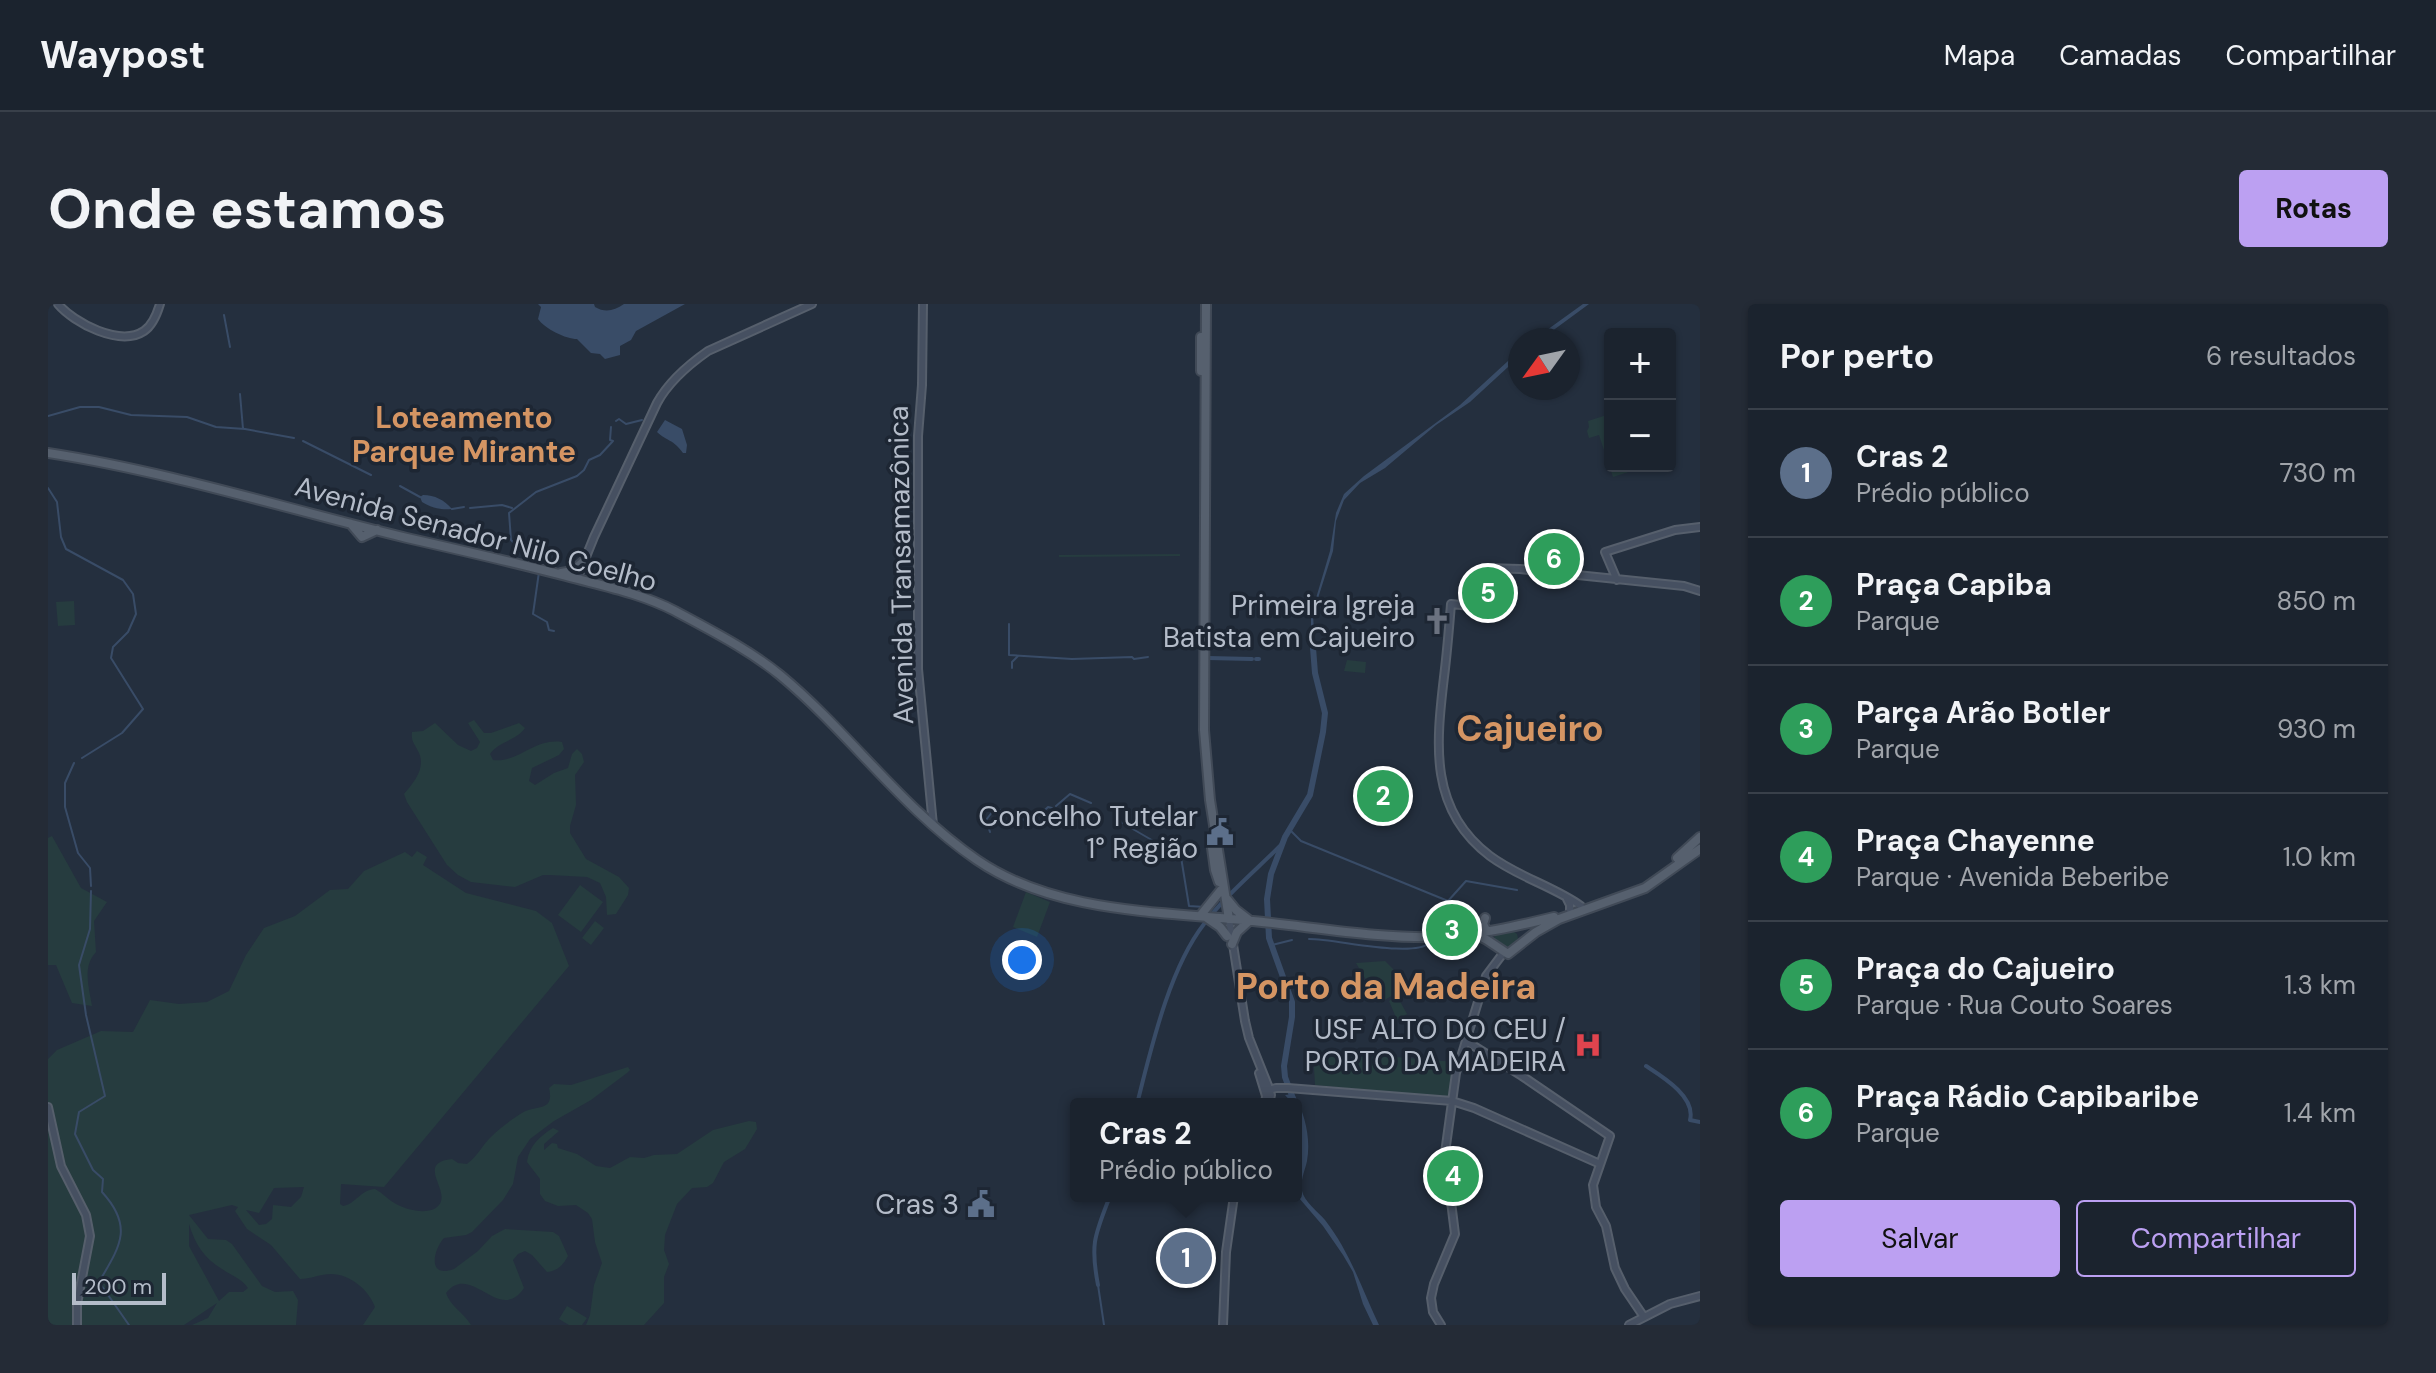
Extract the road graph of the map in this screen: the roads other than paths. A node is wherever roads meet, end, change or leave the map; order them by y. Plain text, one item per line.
1 (58, 304) edge
2 (160, 304) edge
3 (812, 304) edge
4 (923, 304) edge
5 (1204, 304) edge
6 (48, 453) edge
7 (1700, 527) edge
8 (584, 561) junction
9 (553, 572) junction
10 (577, 579) junction
11 (1617, 580) junction
12 (595, 583) junction
13 (1700, 591) edge
14 (933, 825) junction
15 (1700, 837) edge
16 (1700, 849) edge
17 (1216, 855) junction
18 (1223, 897) junction
19 (1567, 899) junction
20 (1581, 906) junction
21 (1570, 910) junction
22 (1204, 917) junction
23 (1554, 917) junction
24 (1485, 918) dead end
25 (1226, 919) junction
26 (1253, 921) junction
27 (1442, 923) dead end
28 (1502, 928) junction
29 (1486, 930) junction
30 (1472, 933) junction
31 (1441, 937) junction
32 (1230, 940) junction
33 (1521, 941) junction
34 (1492, 942) junction
35 (1506, 953) junction
36 (1466, 1041) junction
37 (1267, 1090) junction
38 (1267, 1098) edge
39 (1452, 1101) junction
40 (48, 1107) edge
41 (1600, 1164) junction
42 (1233, 1202) edge
43 (1234, 1202) edge
44 (1700, 1296) edge
45 (1644, 1317) junction
46 (77, 1325) edge
47 (1225, 1325) edge
48 (1441, 1325) edge
49 (1629, 1325) edge

1 - 2 street
3 - 8 street
4 - 14 street, Avenida Transamazônica
5 - 17 main road
5 - 17 main road
6 - 9 main road, Avenida Senador Nilo Coelho
7 - 11 street
8 - 9 main road
8 - 10 street
8 - 12 main road
9 - 10 main road, Avenida Senador Nilo Coelho
10 - 12 main road, Avenida Senador Nilo Coelho
11 - 13 street
11 - 19 street
12 - 14 main road, Avenida Senador Nilo Coelho
14 - 22 main road, Avenida Senador Nilo Coelho
15 - 20 main road
16 - 33 main road
17 - 18 main road
18 - 22 main road
18 - 25 main road
18 - 26 main road
19 - 20 street
19 - 21 street
20 - 21 main road
21 - 23 main road
22 - 25 main road, Avenida Senador Nilo Coelho
22 - 32 main road
23 - 28 main road, Avenida Senador Nilo Coelho
23 - 33 main road
24 - 29 main road
25 - 26 main road, Avenida Senador Nilo Coelho
25 - 32 street
26 - 31 main road, Avenida Senador Nilo Coelho
26 - 32 main road
27 - 31 main road
28 - 29 main road, Avenida Senador Nilo Coelho
28 - 33 main road
28 - 34 main road
29 - 30 main road, Avenida Senador Nilo Coelho
30 - 31 main road, Avenida Senador Nilo Coelho
30 - 34 main road
32 - 37 street
33 - 35 main road
34 - 35 main road
35 - 36 street
36 - 39 street
36 - 41 street
37 - 38 street
37 - 39 street
39 - 41 street
39 - 48 street
40 - 46 street
41 - 45 street
42 - 47 street
43 - 47 street
44 - 45 street
45 - 49 street

